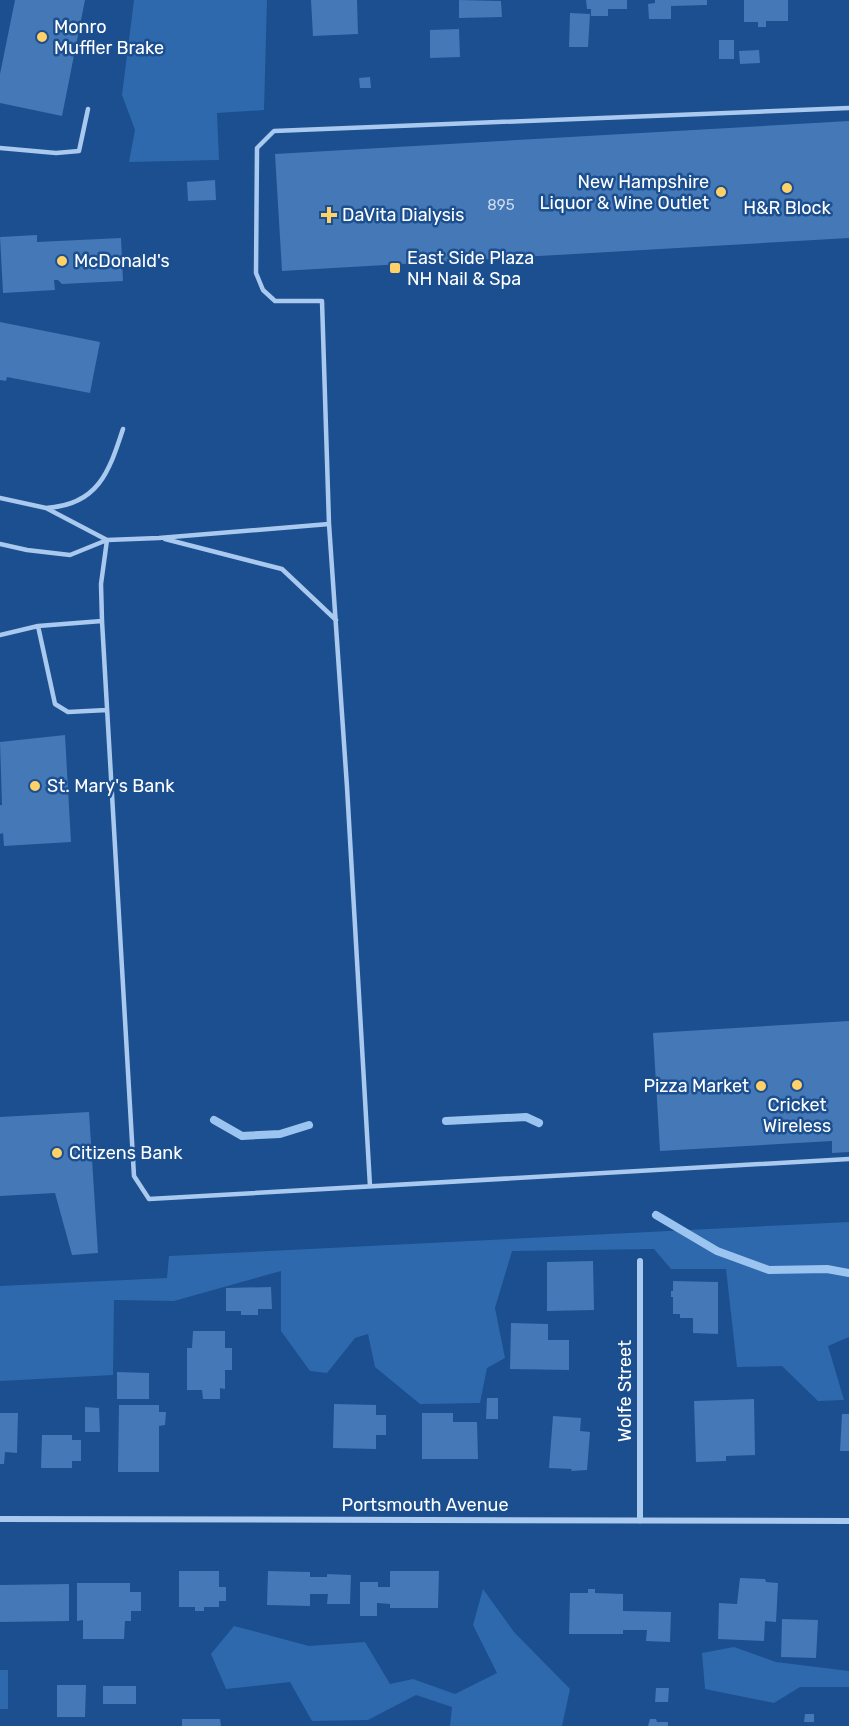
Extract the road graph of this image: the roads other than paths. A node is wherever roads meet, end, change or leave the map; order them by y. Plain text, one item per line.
1 (849, 108) edge
2 (88, 109) dead end
3 (0, 148) edge
4 (123, 429) dead end
5 (0, 498) edge
6 (46, 508) junction
7 (329, 524) junction
8 (159, 538) junction
9 (107, 540) junction
10 (0, 544) edge
11 (336, 620) junction
12 (102, 621) junction
13 (38, 626) junction
14 (0, 635) edge
15 (107, 710) junction
16 (849, 1159) edge
17 (370, 1186) junction
18 (640, 1261) dead end
19 (0, 1519) edge
20 (640, 1521) junction
21 (849, 1521) edge

1 - 7 lane
2 - 3 lane
4 - 6 lane
5 - 6 lane
6 - 9 lane
7 - 8 lane
7 - 11 lane
8 - 9 lane
8 - 11 lane
9 - 10 lane
9 - 12 lane
11 - 17 lane
12 - 13 lane
12 - 15 lane
13 - 14 lane
13 - 15 lane
15 - 17 lane
16 - 17 lane
18 - 20 street, Wolfe Street
19 - 20 street, Portsmouth Avenue
20 - 21 street, Portsmouth Avenue

